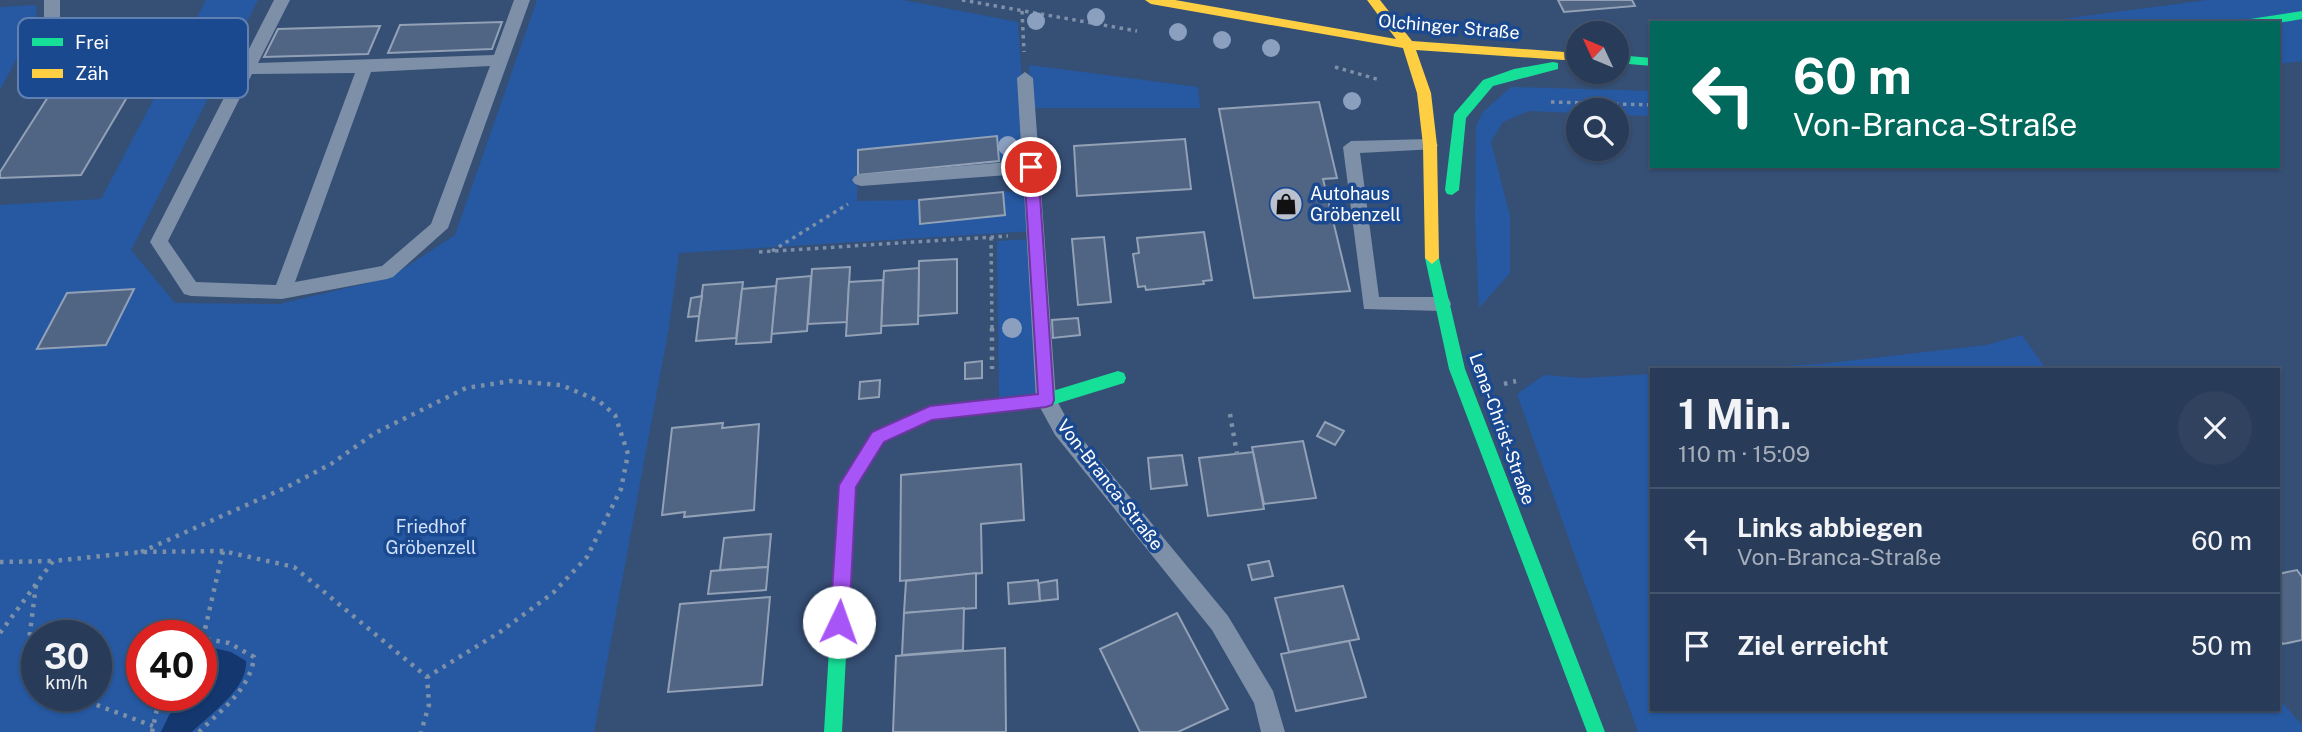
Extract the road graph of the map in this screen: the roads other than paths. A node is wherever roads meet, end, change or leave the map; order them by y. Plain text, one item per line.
1 (52, 0) edge
2 (282, 0) edge
3 (522, 0) edge
4 (1151, 0) edge
5 (1373, 0) edge
6 (2302, 15) edge
7 (52, 18) edge
8 (2263, 21) edge
9 (1408, 45) junction
10 (1566, 58) edge
11 (500, 60) junction
12 (1629, 60) edge
13 (1566, 62) edge
14 (1650, 62) edge
15 (248, 65) edge
16 (365, 67) junction
17 (248, 69) edge
18 (1025, 78) road end
19 (231, 98) edge
20 (1430, 145) junction
21 (1031, 167) junction
22 (861, 180) dead end
23 (1450, 208) dead end
24 (1448, 233) dead end
25 (282, 292) junction
26 (1442, 304) junction
27 (1118, 378) dead end
28 (1046, 400) junction
29 (833, 732) edge
30 (1273, 732) edge
31 (1596, 732) edge

1 - 7 lane
2 - 15 lane
3 - 11 lane
4 - 9 street, Olchinger Straße
5 - 9 street, Lena-Christ-Straße
6 - 8 street
9 - 10 street, Olchinger Straße
9 - 20 street, Lena-Christ-Straße
11 - 16 lane
11 - 25 lane
12 - 14 street
13 - 23 street
16 - 17 lane
16 - 25 lane
18 - 21 lane, Von-Branca-Straße
19 - 25 lane
20 - 26 street, Lena-Christ-Straße
20 - 26 lane
21 - 22 lane
21 - 28 lane, Von-Branca-Straße
24 - 26 street
26 - 31 street, Lena-Christ-Straße
27 - 28 street
28 - 29 street
28 - 30 lane, Von-Branca-Straße

